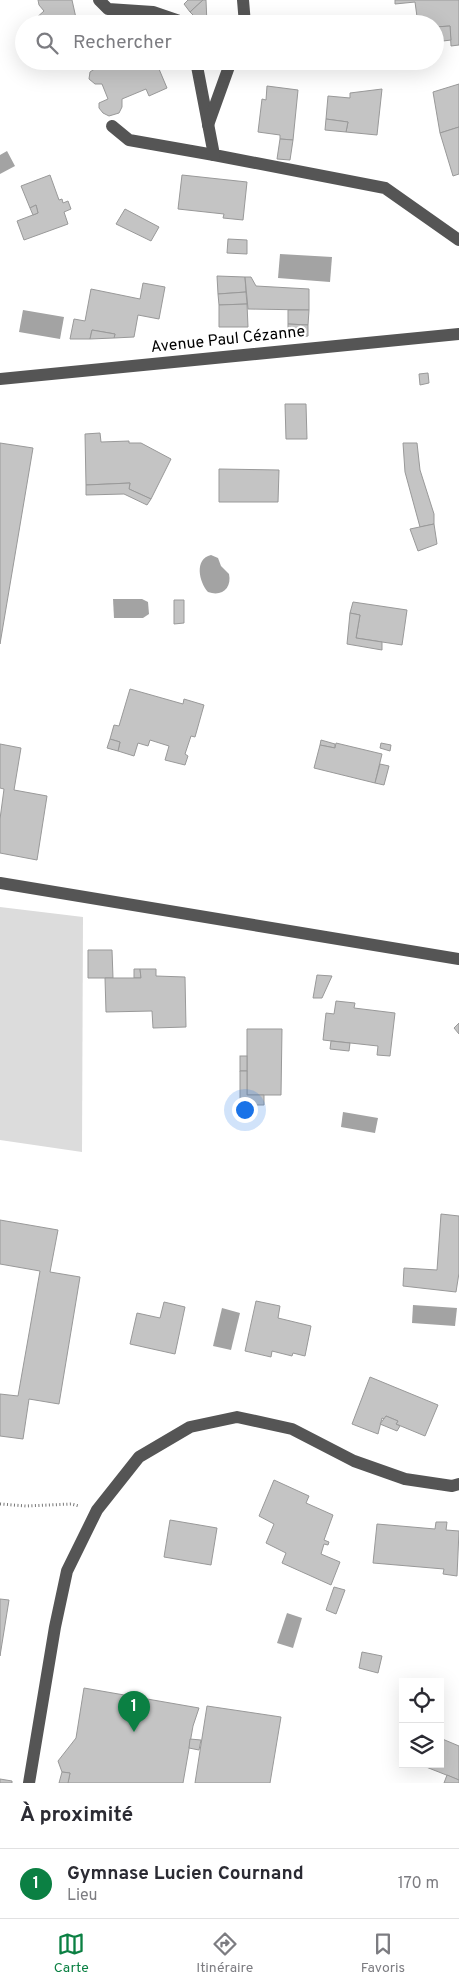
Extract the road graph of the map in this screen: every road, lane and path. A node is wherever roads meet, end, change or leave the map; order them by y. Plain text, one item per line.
1 (99, 0) edge
2 (243, 0) edge
3 (162, 15) edge
4 (244, 15) edge
5 (198, 70) edge
6 (228, 70) edge
7 (208, 125) junction
8 (112, 126) dead end
9 (214, 155) junction
10 (459, 240) edge
11 (459, 334) edge
12 (0, 379) edge
13 (0, 883) edge
14 (459, 959) edge
15 (459, 1484) edge
16 (0, 1504) edge
17 (97, 1510) junction
18 (29, 1783) edge

1 - 3 street
2 - 4 street
5 - 7 street
6 - 7 street
7 - 9 street
8 - 9 street
9 - 10 street
11 - 12 street, Avenue Paul Cézanne
13 - 14 street
15 - 17 street
16 - 17 path
17 - 18 street

